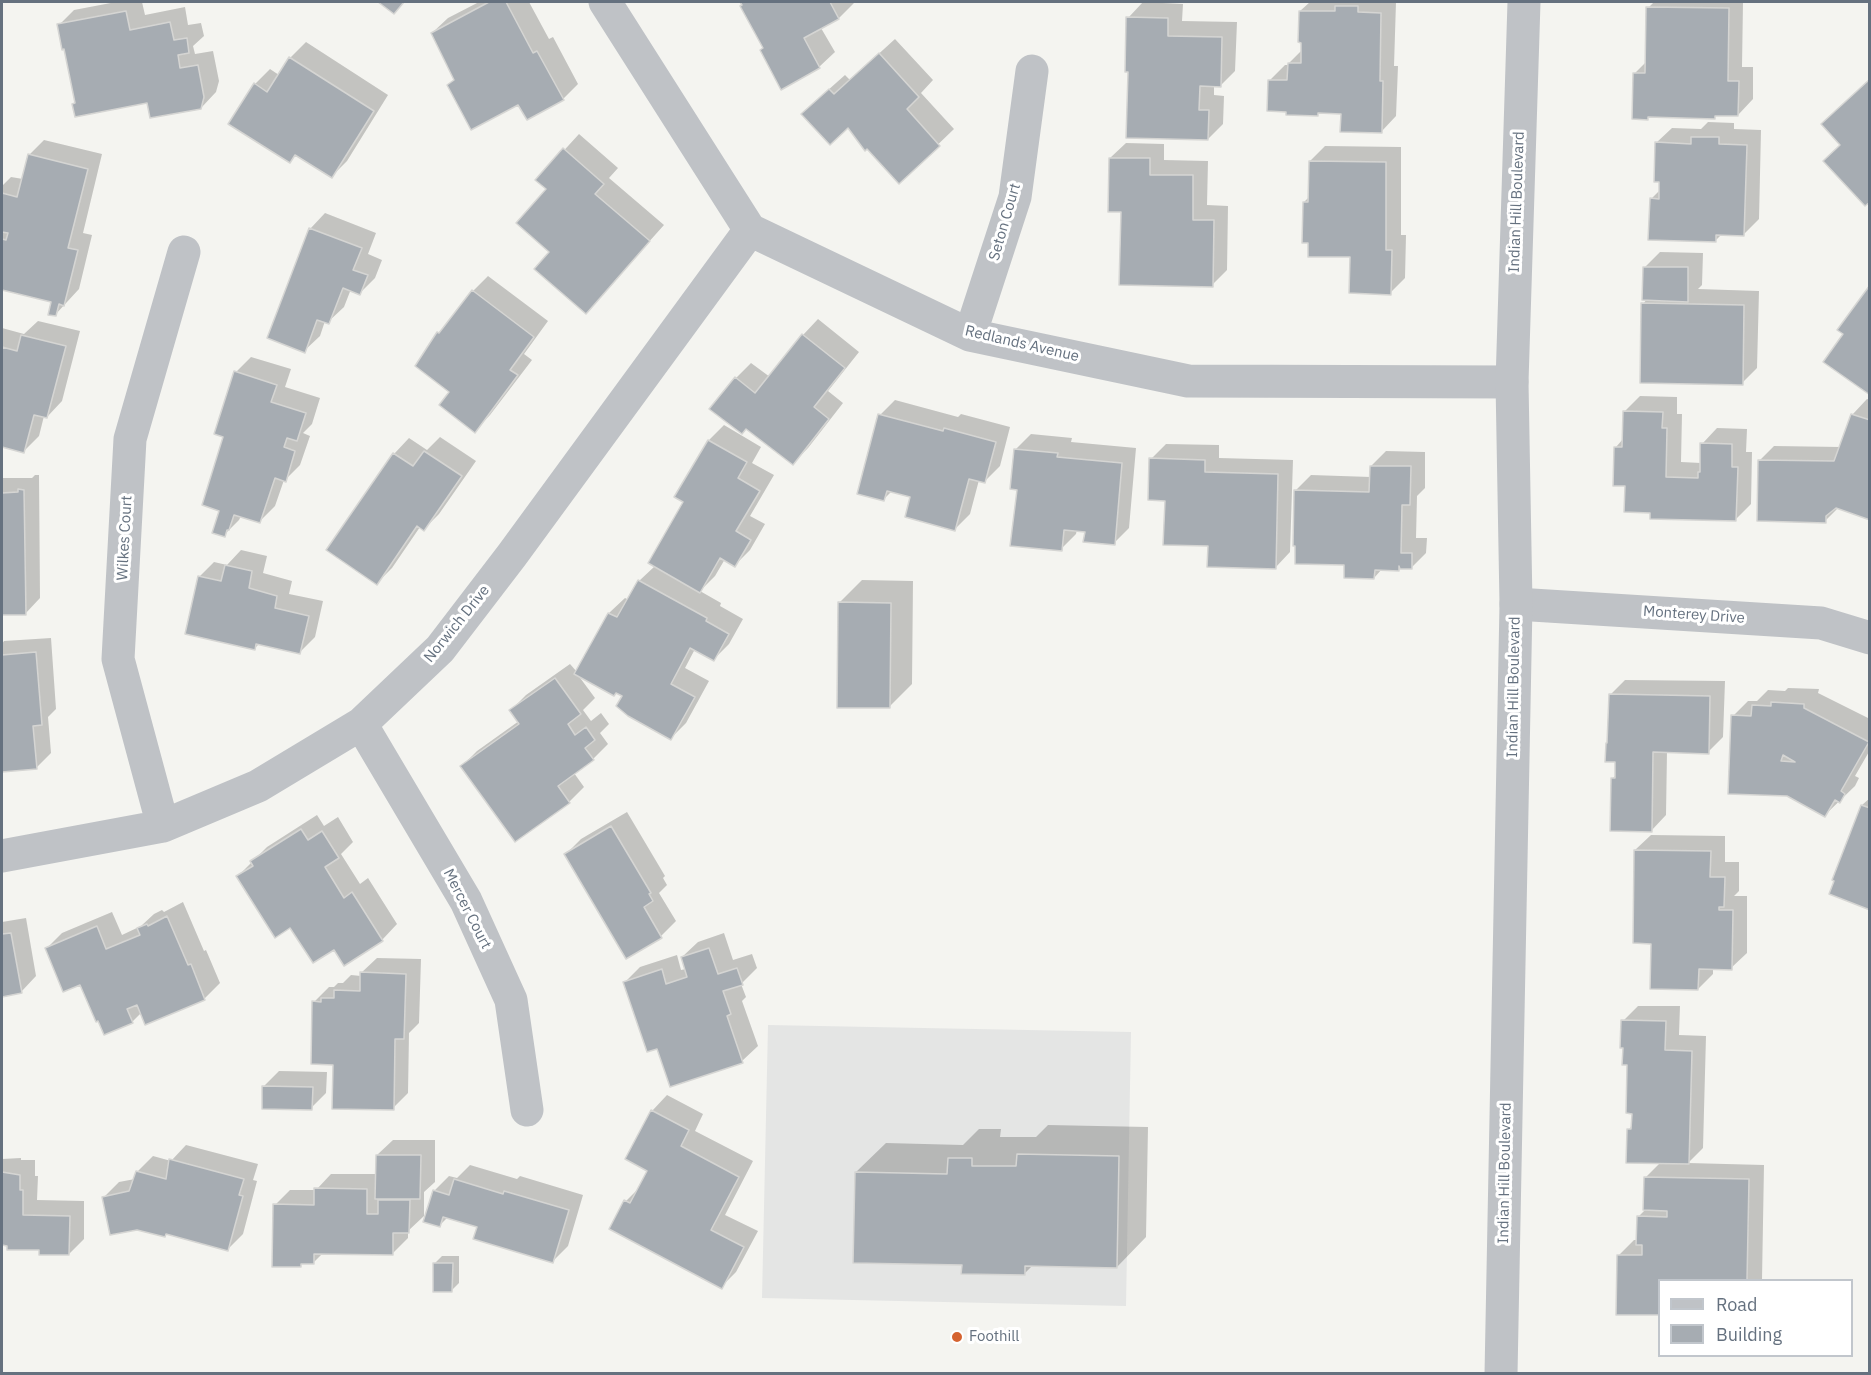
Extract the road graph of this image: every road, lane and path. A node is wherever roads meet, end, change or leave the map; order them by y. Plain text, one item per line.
1 (605, 2) edge
2 (1524, 2) edge
3 (1032, 71) dead end
4 (750, 230) junction
5 (184, 252) dead end
6 (970, 335) junction
7 (1512, 382) junction
8 (1516, 604) junction
9 (1869, 638) edge
10 (361, 724) junction
11 (163, 826) junction
12 (2, 856) edge
13 (527, 1110) dead end
14 (1501, 1374) edge

1 - 4 street
2 - 7 street, Indian Hill Boulevard
3 - 6 street, Seton Court
4 - 6 street, Redlands Avenue
4 - 10 street, Norwich Drive
5 - 11 street, Wilkes Court
6 - 7 street, Redlands Avenue
7 - 8 street, Indian Hill Boulevard
8 - 9 street, Monterey Drive
8 - 14 street, Indian Hill Boulevard
10 - 11 street, Norwich Drive
10 - 13 street, Mercer Court
11 - 12 street, Norwich Drive

